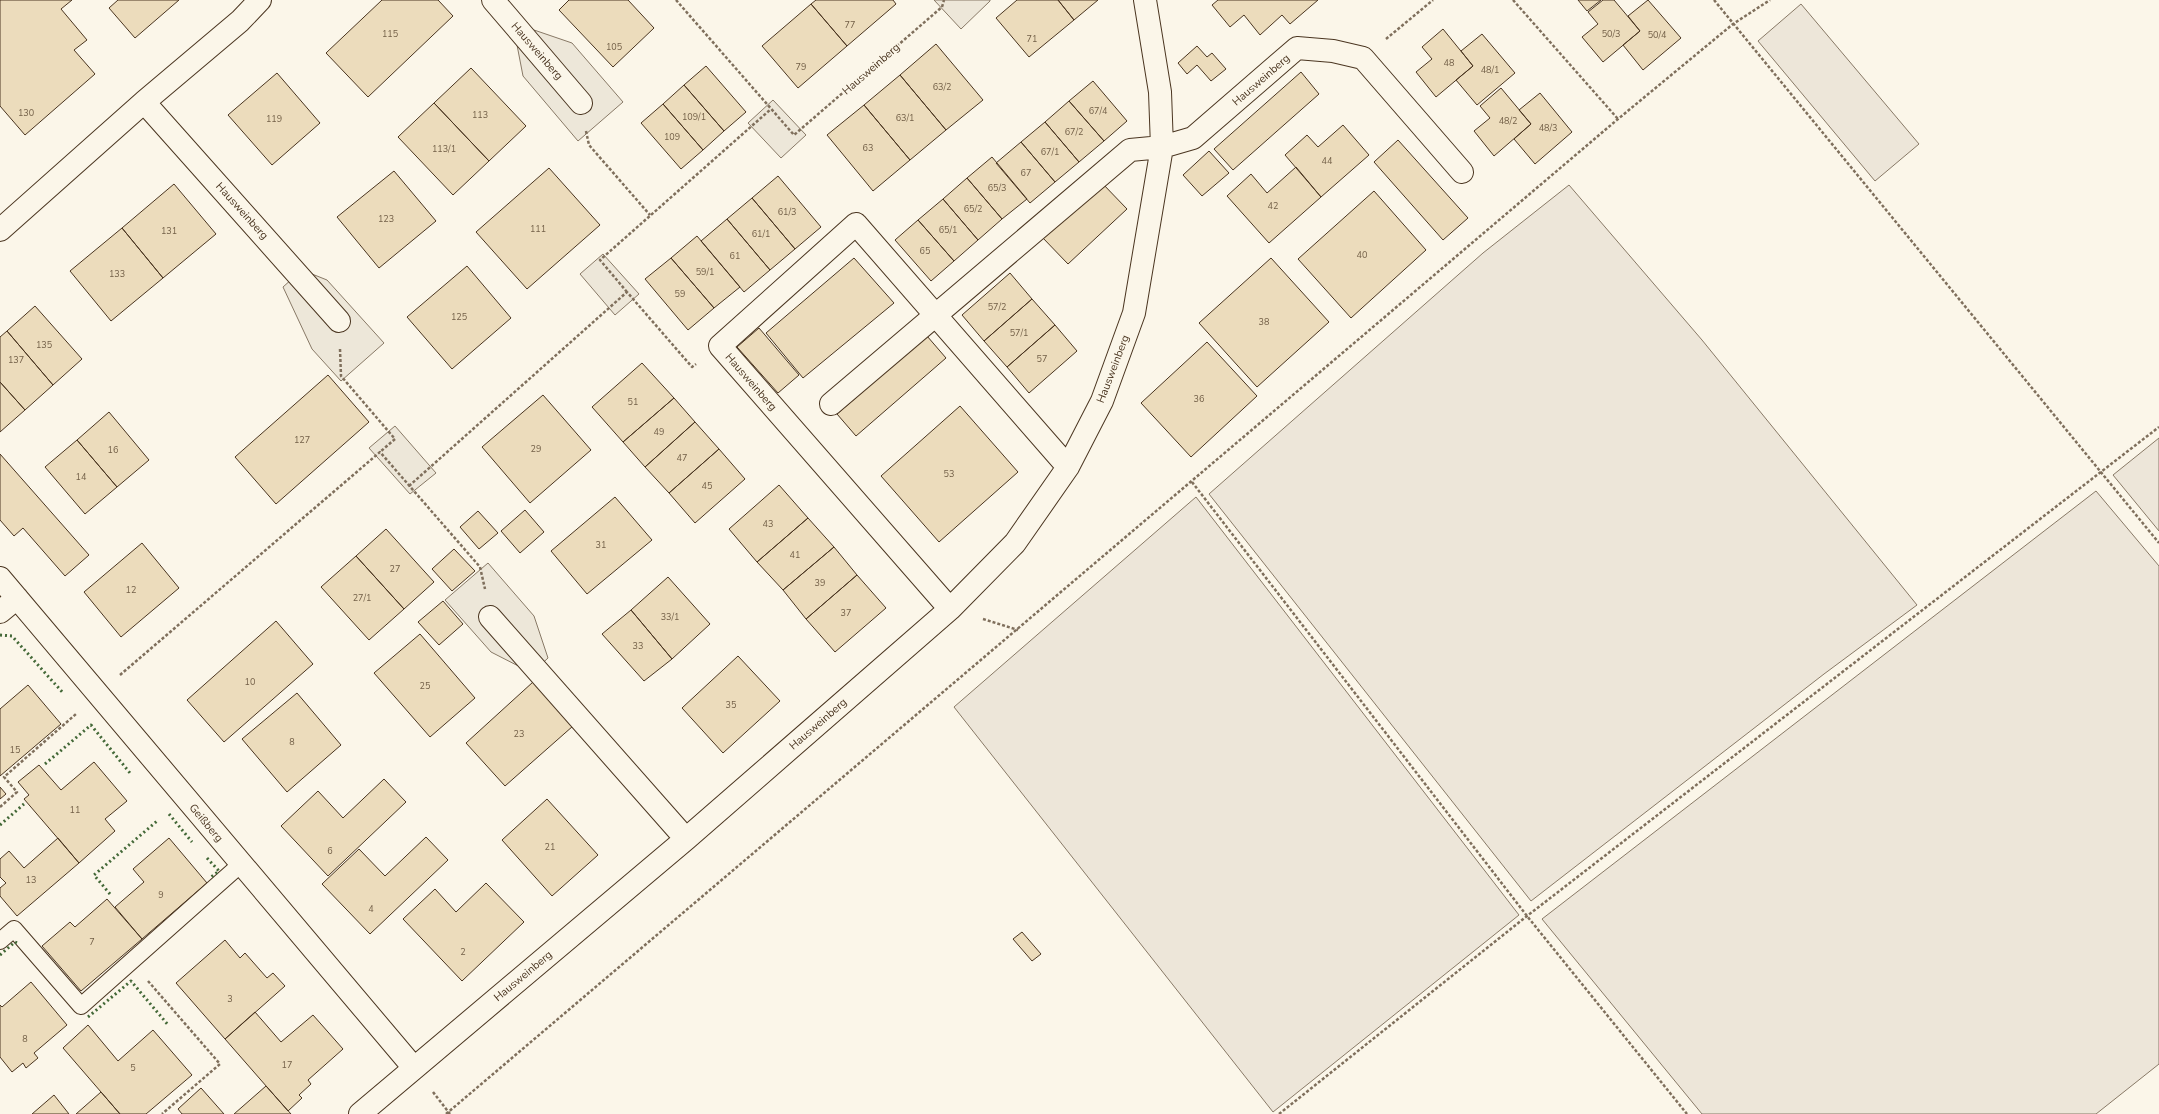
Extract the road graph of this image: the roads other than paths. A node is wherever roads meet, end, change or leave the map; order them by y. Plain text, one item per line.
1 (260, 0) edge
2 (493, 0) edge
3 (1145, 0) edge
4 (144, 102) junction
5 (581, 103) road end
6 (1162, 147) junction
7 (1462, 172) dead end
8 (0, 230) edge
9 (935, 315) junction
10 (339, 321) road end
11 (831, 404) dead end
12 (1068, 467) junction
13 (0, 578) edge
14 (17, 598) junction
15 (950, 610) junction
16 (0, 612) edge
17 (490, 617) road end
18 (686, 839) junction
19 (241, 864) junction
20 (0, 941) edge
21 (414, 1068) junction
22 (360, 1114) edge

1 - 4 street
2 - 5 street, Hausweinberg
3 - 6 street, Hausweinberg
4 - 8 street
4 - 10 street, Hausweinberg
6 - 7 street, Hausweinberg
6 - 9 street, Hausweinberg
6 - 12 street, Hausweinberg
9 - 11 street, Hausweinberg
9 - 12 street, Hausweinberg
9 - 15 street, Hausweinberg
12 - 15 street, Hausweinberg
13 - 14 street, Geißberg
14 - 16 street
14 - 19 street, Geißberg
15 - 18 street, Hausweinberg
17 - 18 street
18 - 21 street, Hausweinberg
19 - 20 lane
19 - 21 street, Geißberg
21 - 22 street, Hausweinberg

